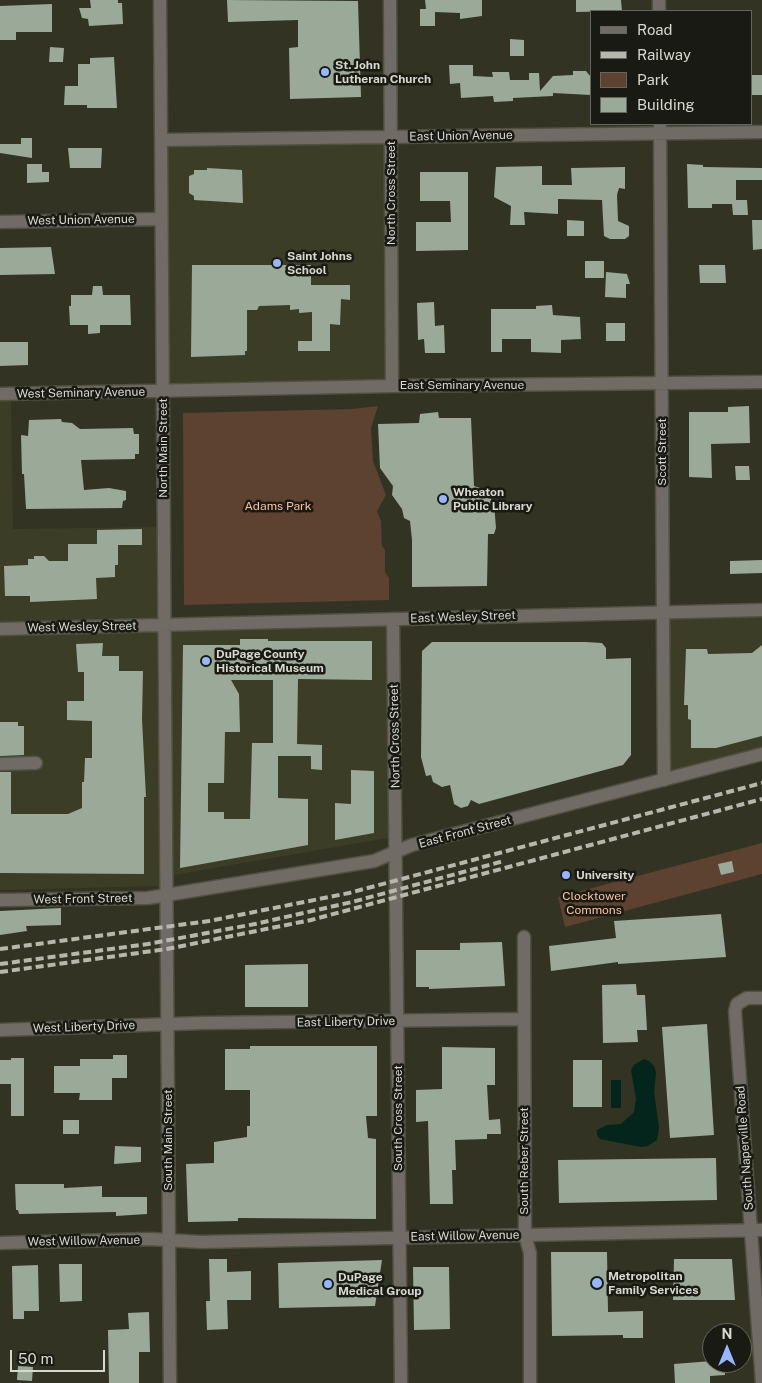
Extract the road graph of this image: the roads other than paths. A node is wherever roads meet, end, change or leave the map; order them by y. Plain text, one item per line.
1 (160, 0) edge
2 (390, 0) edge
3 (660, 128) edge
4 (762, 132) edge
5 (391, 137) junction
6 (161, 140) junction
7 (161, 219) junction
8 (0, 222) edge
9 (762, 382) edge
10 (662, 384) junction
11 (392, 386) junction
12 (163, 392) junction
13 (0, 394) edge
14 (762, 610) edge
15 (663, 612) junction
16 (393, 619) junction
17 (164, 625) junction
18 (0, 629) edge
19 (762, 754) edge
20 (0, 764) edge
21 (36, 764) dead end
22 (664, 780) junction
23 (395, 853) junction
24 (166, 896) junction
25 (0, 900) edge
26 (524, 937) dead end
27 (762, 998) edge
28 (524, 1018) junction
29 (398, 1022) junction
30 (168, 1024) junction
31 (0, 1030) edge
32 (756, 1230) edge
33 (525, 1235) junction
34 (398, 1238) junction
35 (168, 1241) junction
36 (0, 1243) edge
37 (170, 1383) edge
38 (401, 1383) edge
39 (530, 1383) edge
40 (762, 1383) edge

1 - 6 street, North Main Street
2 - 5 street, North Cross Street
3 - 4 street, East Union Avenue
3 - 5 street, East Union Avenue
3 - 10 street, Scott Street
5 - 6 street, East Union Avenue
5 - 11 street, North Cross Street
6 - 7 street, North Main Street
7 - 8 street, West Union Avenue
7 - 12 street, North Main Street
9 - 10 street, East Seminary Avenue
10 - 11 street, East Seminary Avenue
10 - 15 street, Scott Street
11 - 12 street, East Seminary Avenue
12 - 13 street, West Seminary Avenue
12 - 17 street, North Main Street
14 - 15 street, East Wesley Street
15 - 16 street, East Wesley Street
15 - 22 street, Scott Street
16 - 17 street, East Wesley Street
16 - 23 street, North Cross Street
17 - 18 street, West Wesley Street
17 - 24 street, North Main Street
19 - 22 street, East Front Street
20 - 21 street
22 - 23 street, East Front Street
23 - 24 street, East Front Street
23 - 29 street, South Cross Street
24 - 25 street, West Front Street
24 - 30 street, South Main Street
26 - 28 street, South Reber Street
27 - 32 street, South Naperville Road
28 - 29 street, East Liberty Drive
28 - 33 street, South Reber Street
29 - 30 street, East Liberty Drive
29 - 34 street, South Cross Street
30 - 31 street, West Liberty Drive
30 - 35 street, South Main Street
32 - 33 street, East Willow Avenue
32 - 40 street, South Naperville Road
33 - 34 street, East Willow Avenue
33 - 39 street, South Reber Street
34 - 35 street, East Willow Avenue
34 - 38 street, South Cross Street
35 - 36 street, West Willow Avenue
35 - 37 street, South Main Street

